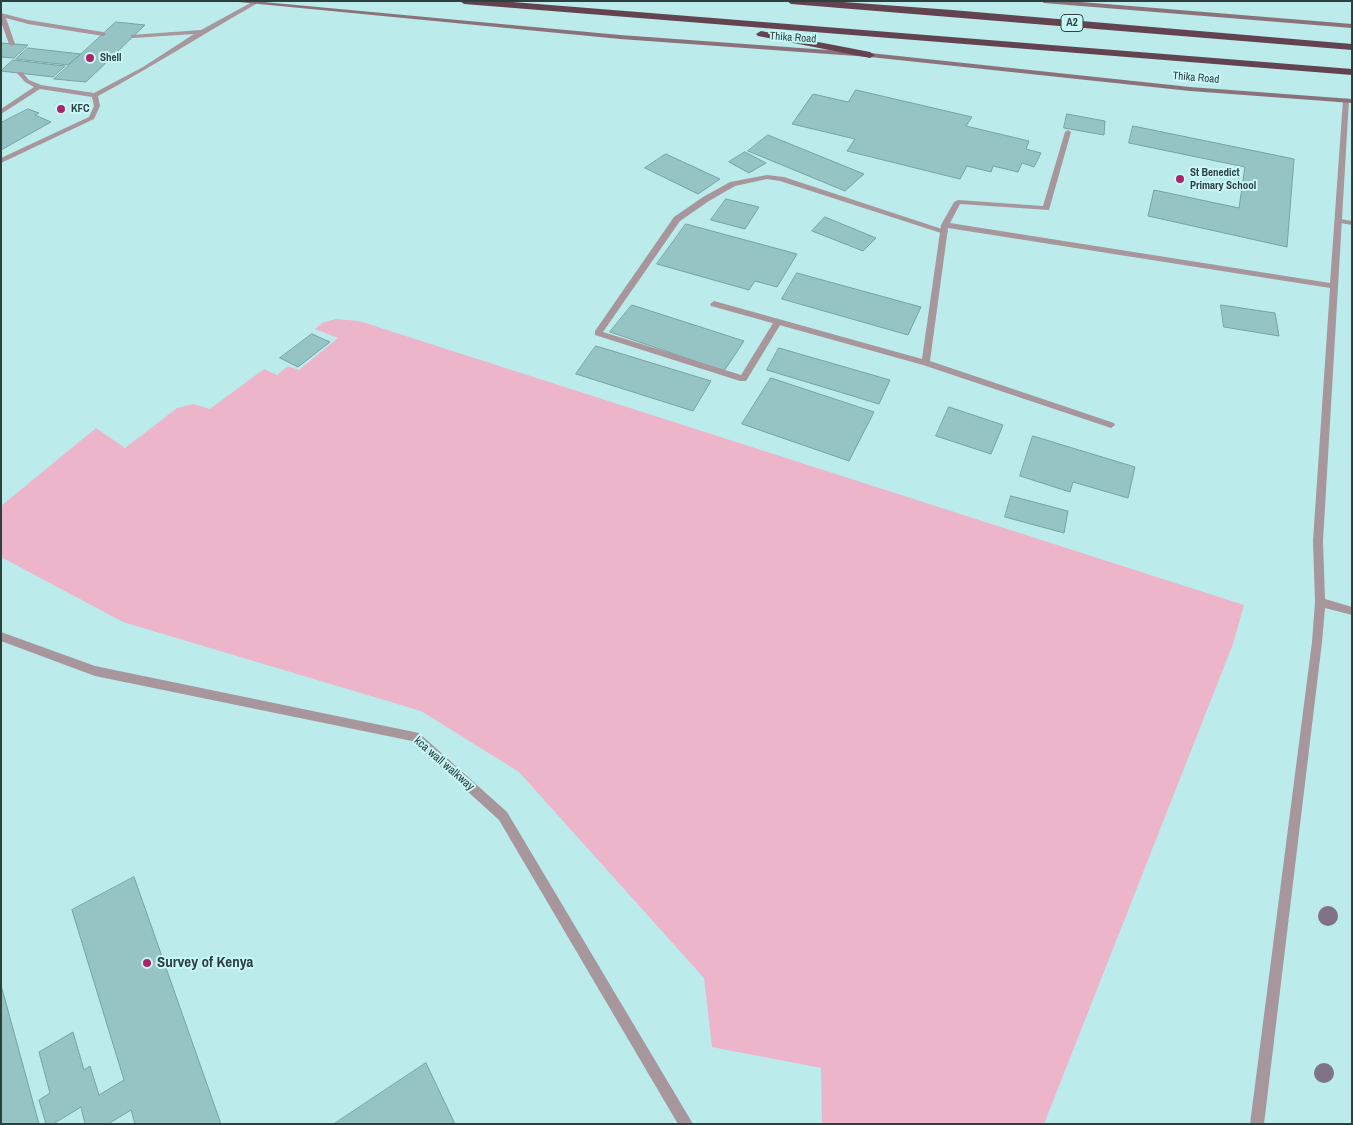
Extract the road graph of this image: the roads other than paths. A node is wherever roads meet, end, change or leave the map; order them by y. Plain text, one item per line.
1 (231, 1) edge
2 (464, 1) edge
3 (791, 1) edge
4 (1044, 1) edge
5 (254, 3) junction
6 (2, 16) edge
7 (694, 21) junction
8 (1352, 26) edge
9 (202, 32) junction
10 (103, 34) dead end
11 (133, 36) dead end
12 (12, 44) dead end
13 (1352, 47) edge
14 (870, 55) junction
15 (1352, 72) edge
16 (20, 73) dead end
17 (39, 87) junction
18 (95, 94) junction
19 (1349, 101) edge
20 (1, 112) edge
21 (1068, 132) dead end
22 (1, 161) edge
23 (1338, 220) junction
24 (1352, 223) edge
25 (944, 228) junction
26 (1334, 286) junction
27 (714, 304) dead end
28 (778, 322) junction
29 (926, 364) junction
30 (1111, 425) dead end
31 (1320, 602) junction
32 (1352, 611) edge
33 (1, 636) edge
34 (686, 1124) edge
35 (1257, 1124) edge

1 - 5 main road, Thika Road
2 - 7 highway, Thika Road / A2
3 - 13 highway, A2
4 - 8 main road
5 - 9 street
5 - 14 main road, Thika Road
6 - 10 street
6 - 12 street
7 - 14 highway
7 - 15 highway, Thika Road / A2
9 - 11 street
9 - 18 street
14 - 19 main road, Thika Road
16 - 17 street
17 - 18 street
17 - 20 street
18 - 22 street
19 - 23 street
21 - 25 street
23 - 24 street
23 - 26 street
25 - 26 street
25 - 28 street
25 - 29 street
26 - 31 street
27 - 28 street
28 - 29 street
29 - 30 street
31 - 32 street
31 - 35 street
33 - 34 street, kca wall walkway

